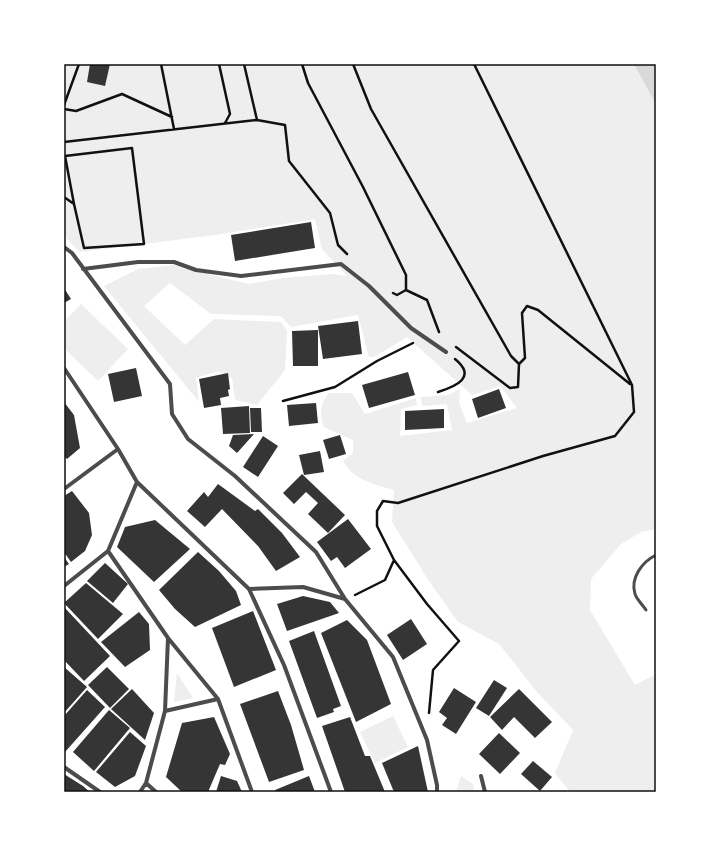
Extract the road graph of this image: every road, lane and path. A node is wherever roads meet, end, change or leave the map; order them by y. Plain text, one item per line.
1 (79, 64) edge
2 (161, 64) edge
3 (219, 64) edge
4 (244, 64) edge
5 (302, 64) edge
6 (353, 64) edge
7 (474, 64) edge
8 (64, 105) edge
9 (64, 109) edge
10 (172, 117) junction
11 (257, 120) junction
12 (225, 124) junction
13 (174, 129) junction
14 (64, 142) edge
15 (64, 198) edge
16 (74, 204) junction
17 (64, 247) edge
18 (348, 255) dead end
19 (83, 269) junction
20 (406, 290) junction
21 (391, 292) dead end
22 (423, 336) junction
23 (443, 336) dead end
24 (454, 346) dead end
25 (446, 352) joint
26 (519, 364) junction
27 (64, 368) edge
28 (632, 385) junction
29 (438, 392) dead end
30 (283, 401) dead end
31 (118, 449) junction
32 (137, 482) junction
33 (64, 489) edge
34 (108, 551) junction
35 (656, 555) edge
36 (394, 560) junction
37 (64, 586) edge
38 (249, 589) junction
39 (346, 600) junction
40 (646, 610) dead end
41 (168, 638) junction
42 (218, 699) junction
43 (165, 711) junction
44 (429, 717) dead end
45 (64, 767) edge
46 (481, 776) dead end
47 (146, 783) junction
48 (100, 792) edge
49 (140, 792) edge
50 (156, 792) edge
51 (252, 792) edge
52 (331, 792) edge
53 (437, 792) edge
54 (485, 792) edge

1 - 8 path
2 - 10 path
3 - 12 path
4 - 11 path
5 - 20 path
6 - 26 path
7 - 28 path
9 - 10 path
10 - 13 path
11 - 12 path
11 - 18 path
12 - 13 path
13 - 14 path
15 - 16 path
16 - 16 path
17 - 19 street
19 - 22 street
19 - 39 street
20 - 21 path
20 - 23 path
22 - 25 street
22 - 30 path
24 - 26 path
25 - 29 path
26 - 28 path
27 - 31 street
28 - 36 path
31 - 32 street
31 - 33 street
32 - 34 street
32 - 38 street
34 - 37 street
34 - 41 street
35 - 40 lane
36 - 39 path
36 - 44 path
38 - 39 street
38 - 52 street
39 - 53 street
41 - 42 street
41 - 43 street
42 - 43 street
42 - 51 street
43 - 47 street
45 - 48 street
46 - 54 street
47 - 49 street
47 - 50 street

